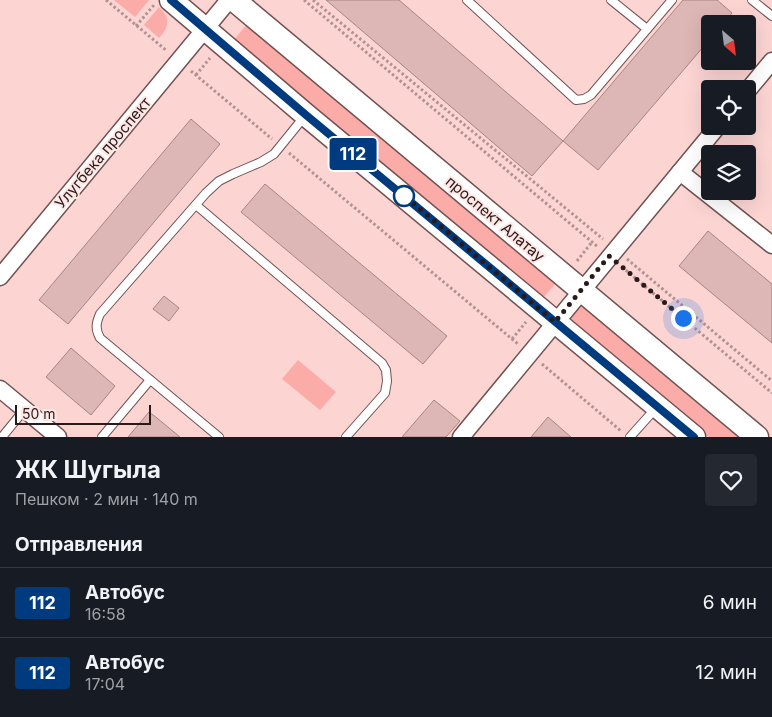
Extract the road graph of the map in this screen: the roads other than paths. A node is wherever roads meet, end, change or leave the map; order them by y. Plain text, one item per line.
1 (229, 0) edge
2 (234, 0) edge
3 (467, 0) edge
4 (611, 0) edge
5 (672, 0) edge
6 (752, 0) edge
7 (163, 2) edge
8 (772, 16) edge
9 (647, 28) junction
10 (205, 29) junction
11 (772, 61) edge
12 (756, 80) edge
13 (306, 115) junction
14 (711, 135) edge
15 (680, 172) junction
16 (196, 205) junction
17 (772, 245) edge
18 (0, 277) edge
19 (581, 290) junction
20 (555, 322) junction
21 (150, 380) junction
22 (0, 389) edge
23 (658, 406) junction
24 (25, 409) junction
25 (2, 437) edge
26 (58, 437) edge
27 (102, 437) edge
28 (219, 437) edge
29 (346, 437) edge
30 (461, 437) edge
31 (630, 437) edge
32 (694, 437) edge
33 (757, 437) edge

1 - 10 street, Улугбека проспект
2 - 19 main road, проспект Алатау
3 - 9 lane
4 - 9 lane
5 - 9 lane
6 - 8 lane
7 - 10 main road
10 - 13 main road
10 - 18 street, Улугбека проспект
11 - 12 street
13 - 16 lane
13 - 20 main road
14 - 15 street
15 - 17 street
15 - 19 street
16 - 21 lane
16 - 29 lane
19 - 20 street
19 - 33 main road, проспект Алатау
20 - 23 main road
20 - 30 street
21 - 27 lane
21 - 28 lane
22 - 24 street
23 - 31 lane
23 - 32 main road
24 - 25 lane
24 - 26 street

